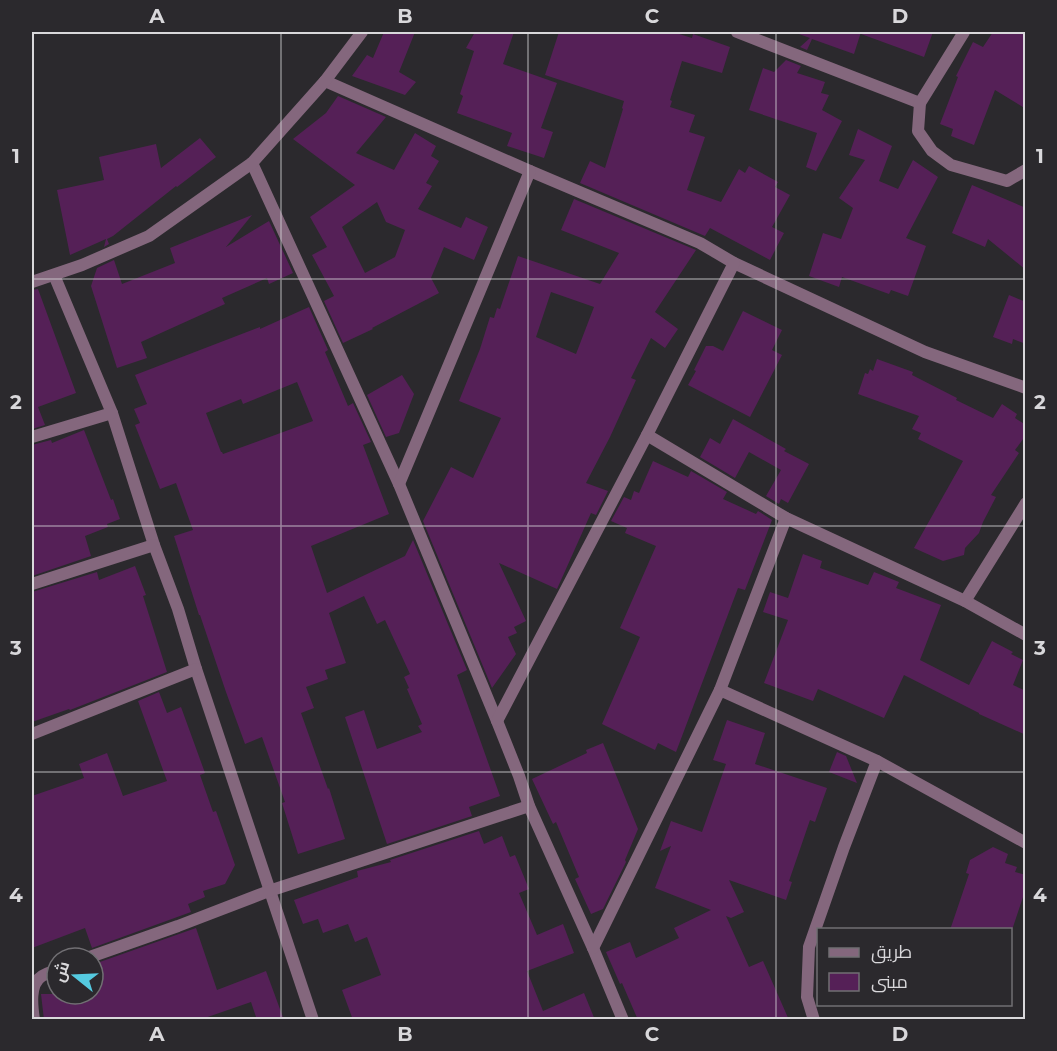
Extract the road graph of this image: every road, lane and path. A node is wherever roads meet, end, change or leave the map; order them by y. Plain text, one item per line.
1 (362, 32) edge
2 (737, 32) edge
3 (964, 32) edge
4 (325, 81) junction
5 (920, 103) junction
6 (252, 163) junction
7 (1026, 170) edge
8 (530, 171) junction
9 (734, 263) junction
10 (54, 275) junction
11 (32, 282) edge
12 (1026, 388) edge
13 (112, 413) junction
14 (647, 435) junction
15 (32, 438) edge
16 (399, 484) junction
17 (1026, 504) edge
18 (786, 518) junction
19 (154, 545) junction
20 (32, 584) edge
21 (965, 602) junction
22 (1026, 635) edge
23 (196, 669) junction
24 (720, 690) junction
25 (497, 721) junction
26 (32, 734) edge
27 (877, 762) junction
28 (529, 806) junction
29 (1026, 843) edge
30 (269, 891) junction
31 (593, 948) junction
32 (105, 952) edge
33 (45, 974) edge
34 (34, 1020) edge
35 (313, 1020) edge
36 (623, 1020) edge
37 (814, 1020) edge

1 - 4 street
2 - 5 street
3 - 5 street
4 - 6 street
4 - 8 street
5 - 7 street
6 - 10 street
6 - 16 street
8 - 9 street
8 - 16 street
9 - 12 street
9 - 14 street
10 - 11 street
10 - 13 street
13 - 15 street
13 - 19 street
14 - 18 street
14 - 25 street
16 - 25 street
17 - 21 street
18 - 21 street
18 - 24 street
19 - 20 street
19 - 23 street
21 - 22 street
23 - 26 street
23 - 30 street
24 - 27 street
24 - 31 street
25 - 28 street
27 - 29 street
27 - 37 street
28 - 30 street
28 - 31 street
30 - 32 street
30 - 35 street
31 - 36 street
33 - 34 street

